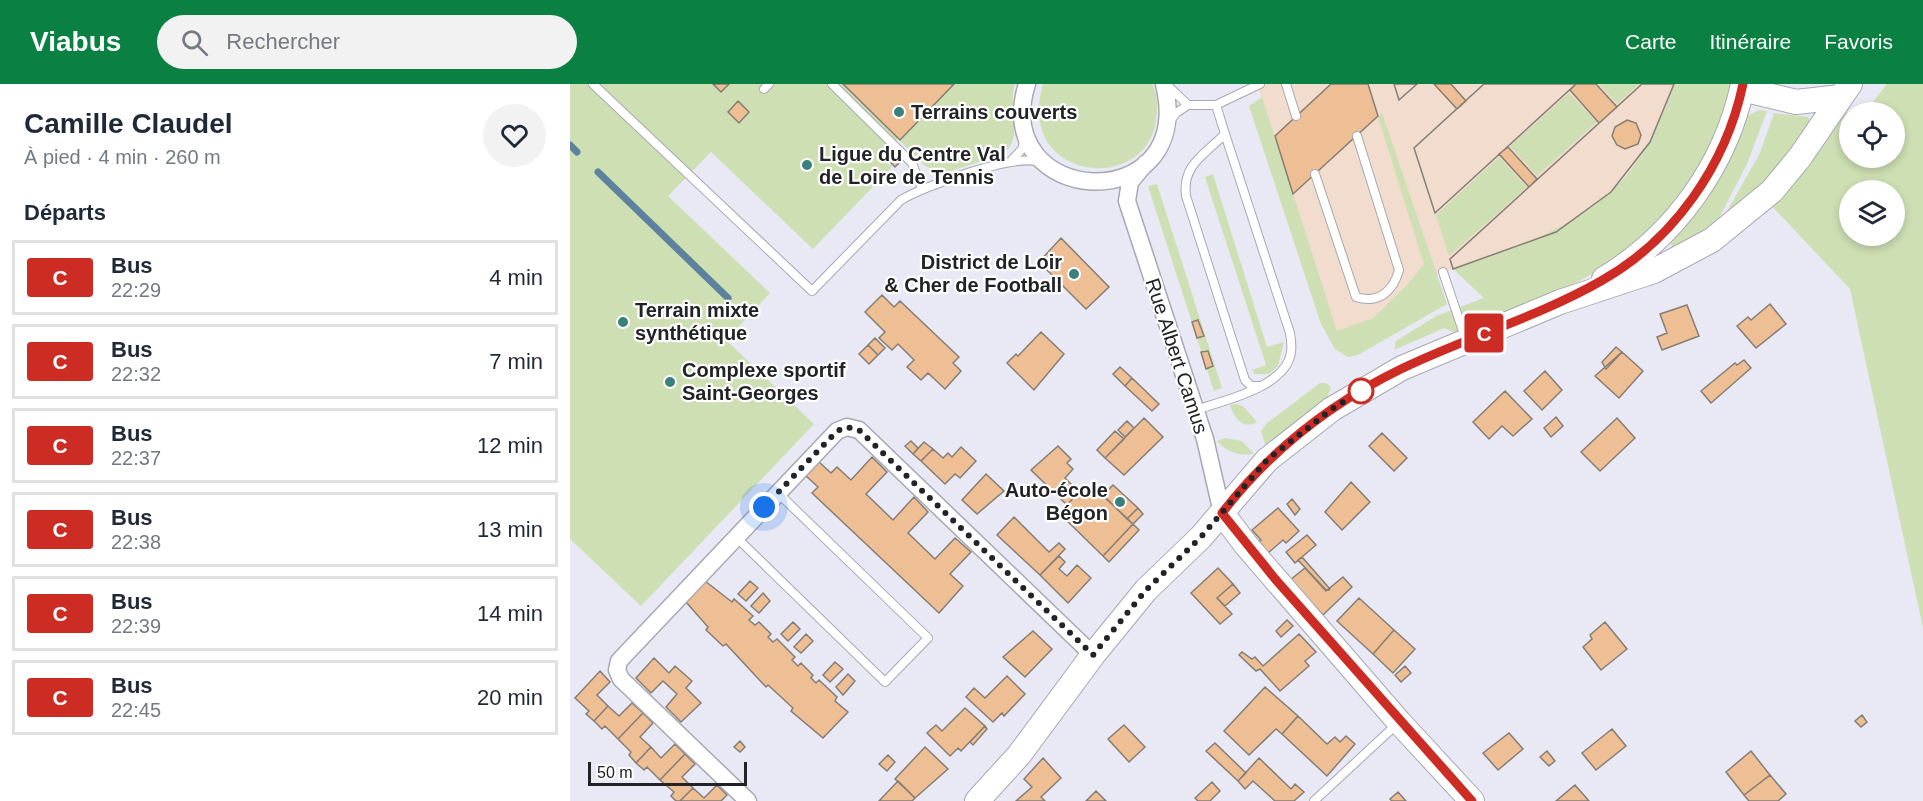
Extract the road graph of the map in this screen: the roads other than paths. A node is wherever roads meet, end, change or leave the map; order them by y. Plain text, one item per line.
1 (593, 84) edge
2 (832, 84) edge
3 (1027, 84) edge
4 (1165, 84) edge
5 (1260, 84) edge
6 (1286, 84) edge
7 (1743, 87) edge
8 (1845, 90) edge
9 (1188, 105) junction
10 (1215, 105) junction
11 (1296, 116) dead end
12 (1167, 125) junction
13 (1024, 129) junction
14 (1225, 134) junction
15 (1357, 136) dead end
16 (1012, 160) junction
17 (1146, 163) junction
18 (1047, 166) junction
19 (1315, 174) dead end
20 (1086, 183) junction
21 (922, 189) junction
22 (1127, 201) junction
23 (1443, 273) dead end
24 (1560, 302) junction
25 (1466, 341) junction
26 (1261, 386) junction
27 (1195, 410) junction
28 (778, 493) junction
29 (1222, 513) junction
30 (736, 537) junction
31 (1093, 655) junction
32 (1399, 722) junction
33 (748, 801) edge
34 (977, 801) edge
35 (1314, 801) edge
36 (1472, 801) edge

1 - 21 lane
2 - 21 lane
3 - 13 street
4 - 9 lane
4 - 12 street
5 - 10 lane
6 - 11 lane
7 - 8 street
7 - 24 street
8 - 24 street
9 - 10 lane
9 - 12 lane
10 - 14 lane
12 - 17 street
13 - 16 lane
13 - 18 street
14 - 26 lane
14 - 26 lane
15 - 19 lane
16 - 18 lane
16 - 21 lane
17 - 20 street
17 - 22 street
18 - 20 street
20 - 22 street
22 - 27 street, Rue Albert Camus
23 - 25 lane
24 - 25 street
25 - 29 street
26 - 27 lane
27 - 29 street, Rue Albert Camus
28 - 30 street
28 - 30 lane
28 - 31 street
29 - 31 street
29 - 32 street
30 - 33 street
31 - 34 street
32 - 35 lane
32 - 36 street

